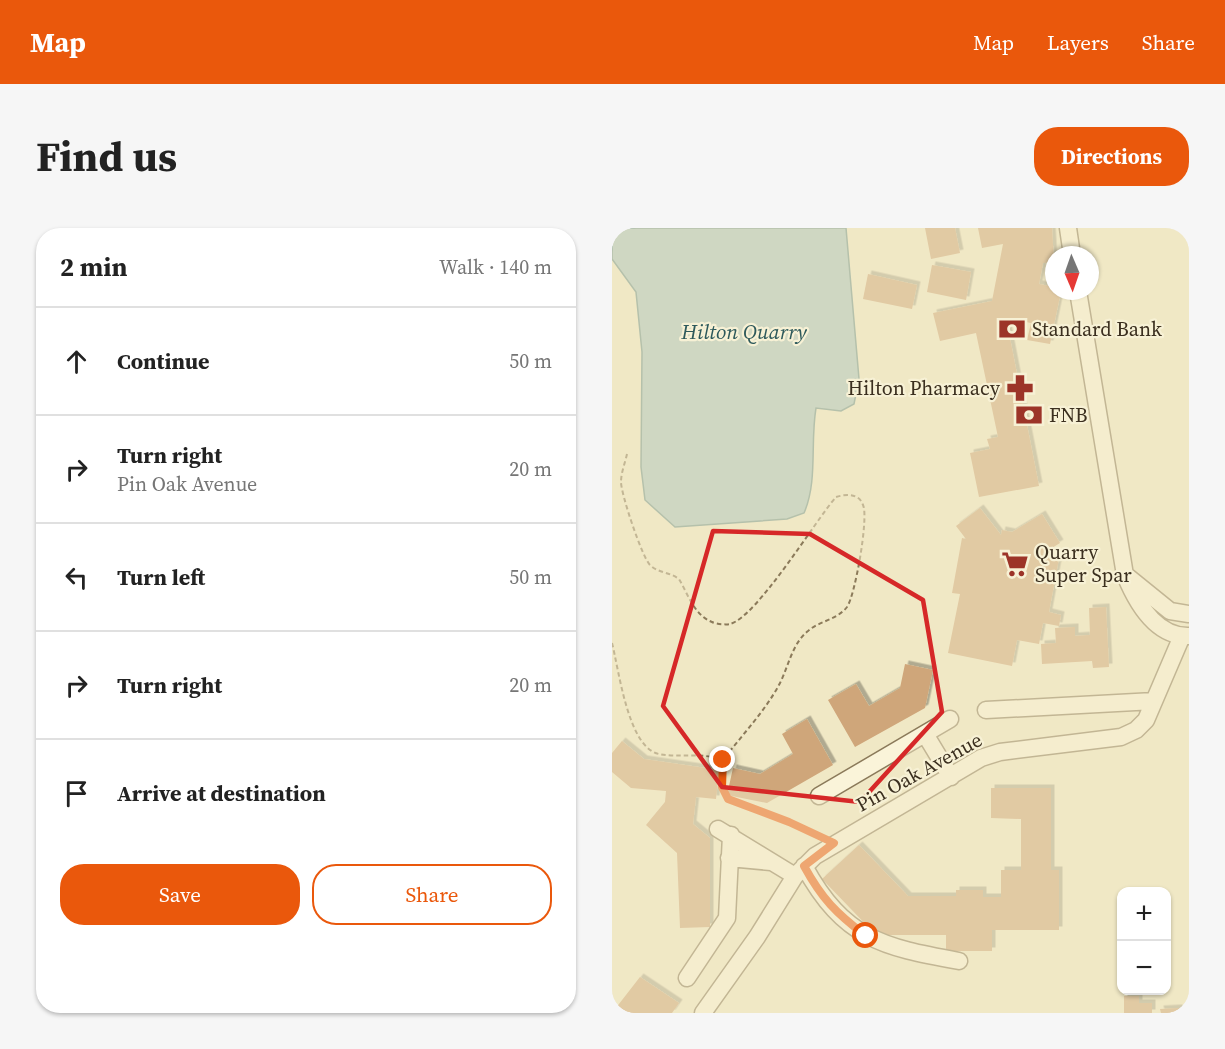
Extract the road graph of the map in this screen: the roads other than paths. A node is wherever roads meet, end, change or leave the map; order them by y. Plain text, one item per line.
1 (1068, 228) edge
2 (1071, 246) edge
3 (1079, 300) edge
4 (1125, 575) junction
5 (1189, 614) edge
6 (1186, 636) edge
7 (1154, 701) junction
8 (986, 711) dead end
9 (950, 719) dead end
10 (925, 734) junction
11 (951, 777) junction
12 (819, 796) dead end
13 (729, 858) junction
14 (775, 862) junction
15 (800, 871) junction
16 (959, 961) dead end
17 (687, 978) dead end
18 (703, 1013) edge

1 - 2 street
3 - 4 street, Pin Oak Avenue
4 - 5 street
4 - 6 street, Pin Oak Avenue
6 - 7 street, Pin Oak Avenue
7 - 8 street
7 - 11 street, Pin Oak Avenue
9 - 10 street
10 - 11 street
10 - 12 street
11 - 15 street, Pin Oak Avenue
13 - 14 street
13 - 14 street
13 - 17 street
14 - 15 street
15 - 16 street
15 - 18 street, Pin Oak Avenue

